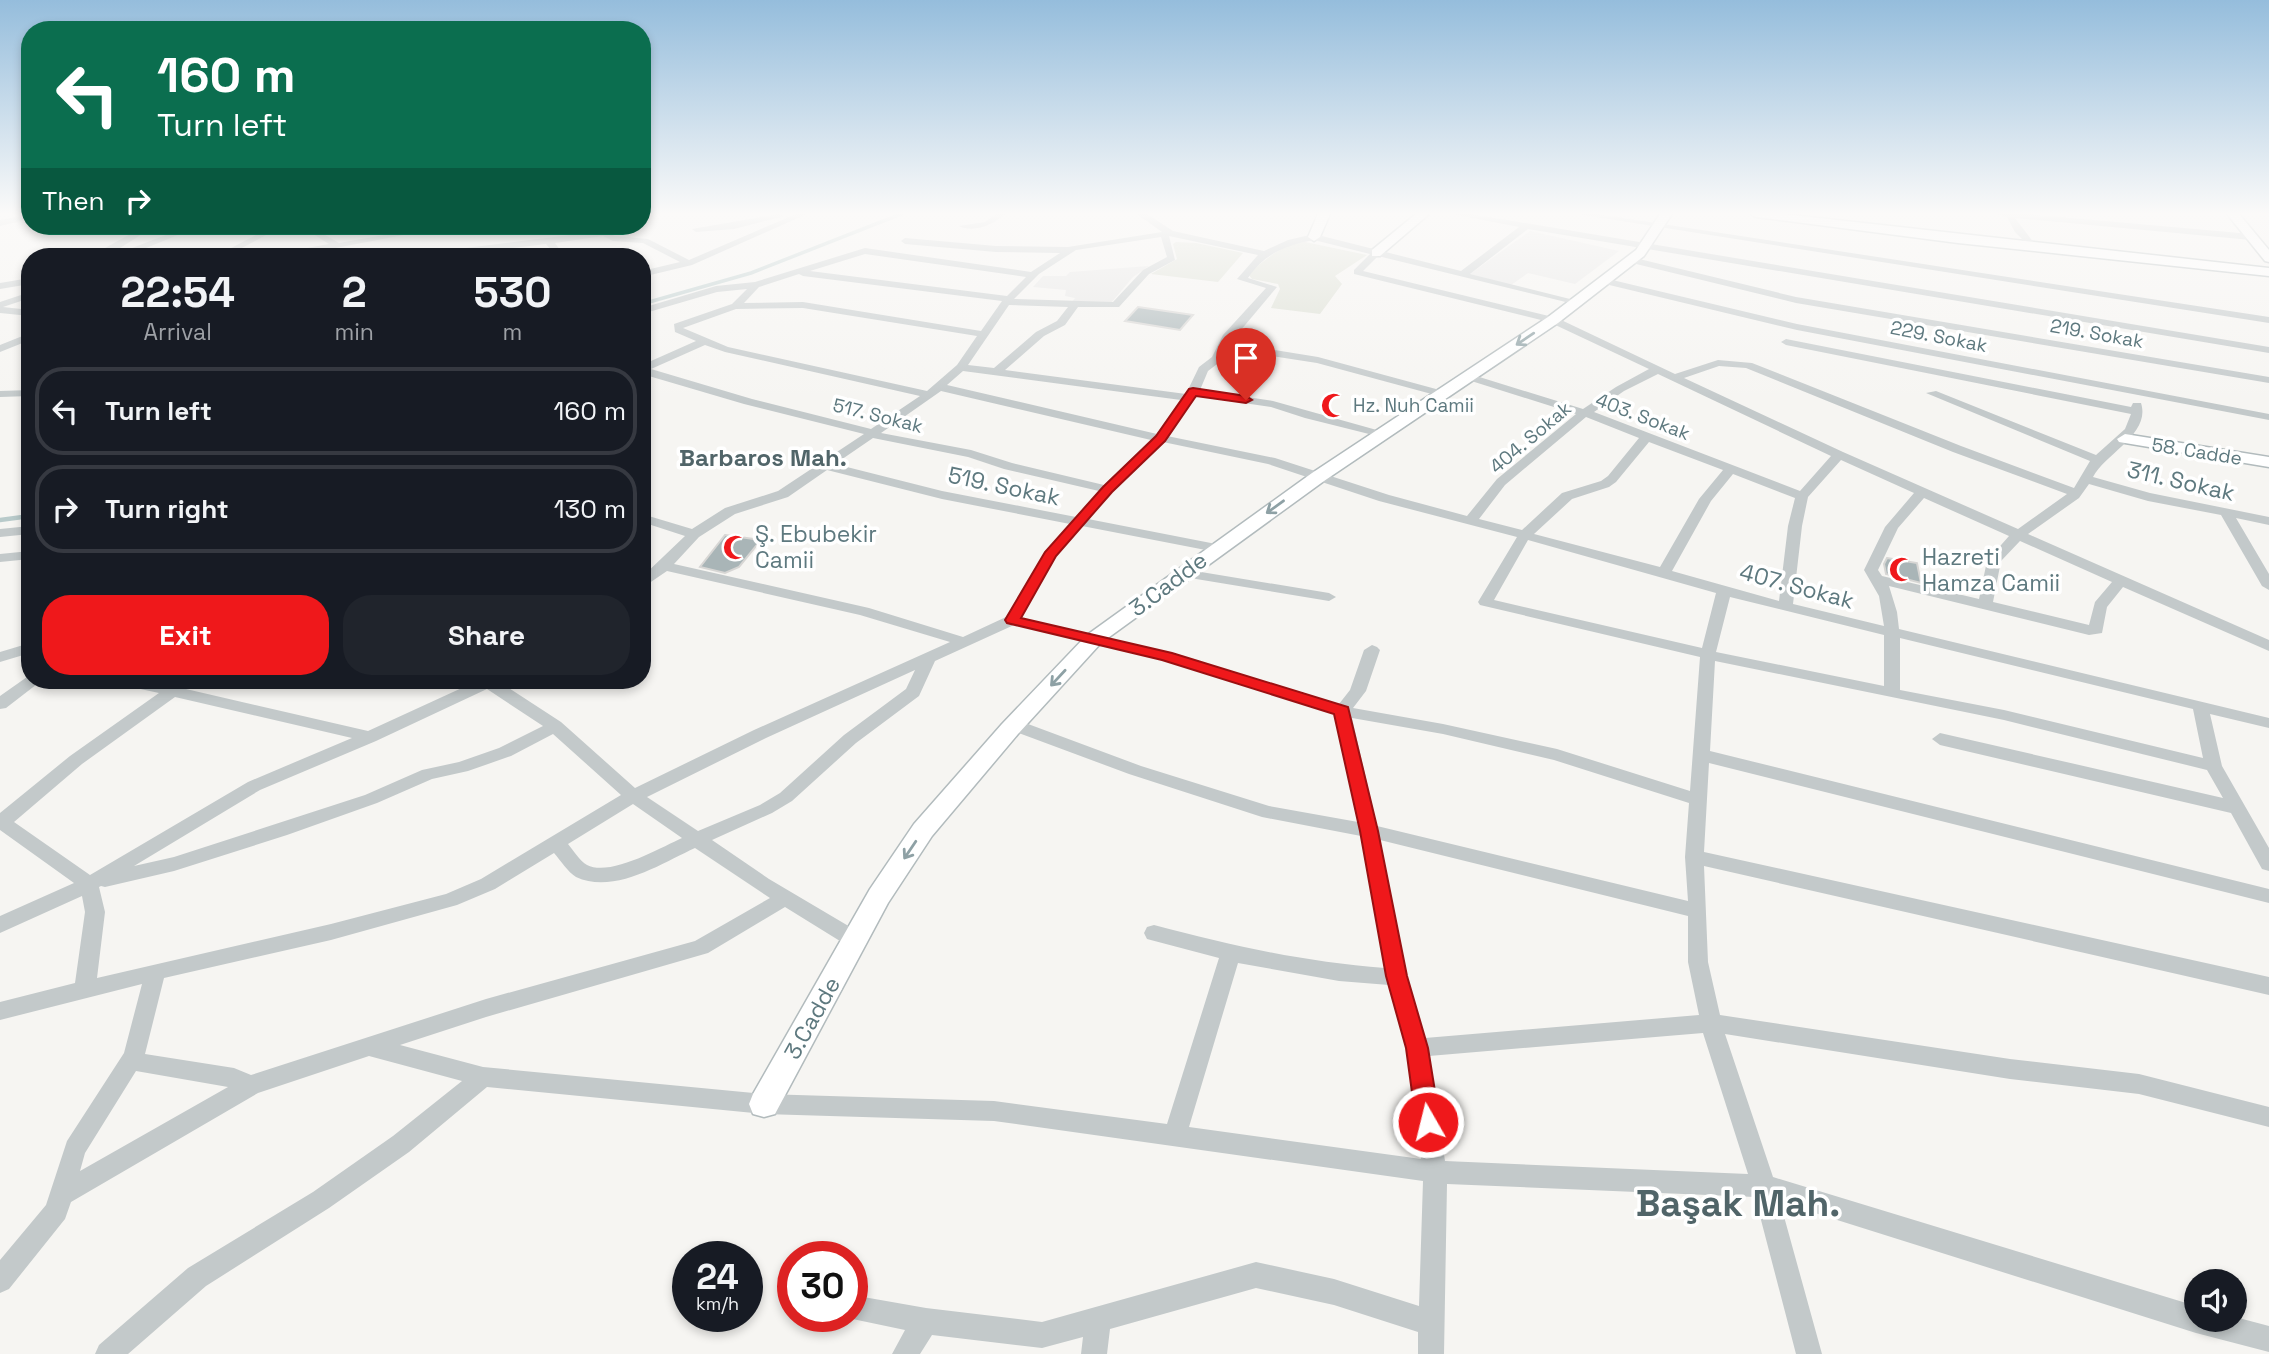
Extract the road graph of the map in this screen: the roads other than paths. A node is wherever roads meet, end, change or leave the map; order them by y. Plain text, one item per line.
1 (779, 277) edge
2 (830, 277) edge
3 (1032, 277) edge
4 (1141, 277) edge
5 (1243, 277) edge
6 (1378, 277) edge
7 (1471, 277) edge
8 (1609, 277) edge
9 (1719, 277) edge
10 (1797, 277) edge
11 (2009, 277) edge
12 (1604, 281) junction
13 (21, 282) edge
14 (756, 285) junction
15 (0, 286) edge
16 (21, 299) edge
17 (1008, 300) junction
18 (1575, 303) junction
19 (651, 304) edge
20 (1074, 305) junction
21 (735, 306) junction
22 (0, 307) edge
23 (21, 311) edge
24 (1553, 320) junction
25 (2269, 320) edge
26 (983, 334) junction
27 (21, 340) edge
28 (705, 341) junction
29 (1786, 342) dead end
30 (1223, 345) junction
31 (2269, 349) edge
32 (0, 350) edge
33 (21, 350) edge
34 (651, 365) edge
35 (961, 367) junction
36 (1658, 369) junction
37 (997, 371) junction
38 (651, 372) edge
39 (1469, 377) junction
40 (1676, 377) junction
41 (2269, 380) edge
42 (934, 391) junction
43 (2136, 392) junction
44 (21, 393) edge
45 (1932, 393) dead end
46 (0, 394) edge
47 (1443, 394) junction
48 (1191, 395) junction
49 (2138, 412) junction
50 (1585, 413) junction
51 (2269, 417) edge
52 (1385, 434) junction
53 (874, 435) junction
54 (1646, 437) junction
55 (1160, 439) junction
56 (2125, 439) junction
57 (1839, 455) junction
58 (2098, 460) junction
59 (2269, 462) edge
60 (826, 466) junction
61 (1731, 469) junction
62 (1318, 477) junction
63 (2084, 479) junction
64 (1107, 489) junction
65 (1923, 492) junction
66 (2076, 493) junction
67 (1802, 496) junction
68 (2227, 514) junction
69 (651, 521) edge
70 (1470, 521) junction
71 (2269, 521) edge
72 (1078, 522) junction
73 (21, 531) edge
74 (0, 533) edge
75 (694, 534) junction
76 (2020, 535) junction
77 (1524, 536) junction
78 (1216, 548) junction
79 (21, 556) edge
80 (0, 558) edge
81 (664, 566) junction
82 (1664, 572) junction
83 (1182, 573) junction
84 (651, 577) edge
85 (1879, 579) junction
86 (2122, 580) junction
87 (2269, 586) edge
88 (1724, 591) junction
89 (1329, 597) dead end
90 (1986, 603) junction
91 (1786, 606) junction
92 (1012, 620) junction
93 (1891, 632) junction
94 (1094, 639) junction
95 (961, 641) junction
96 (2269, 646) edge
97 (1372, 650) dead end
98 (21, 651) edge
99 (1708, 654) junction
100 (0, 657) edge
101 (929, 657) junction
102 (22, 689) edge
103 (174, 689) edge
104 (194, 689) edge
105 (471, 689) edge
106 (500, 689) edge
107 (1892, 694) junction
108 (0, 704) edge
109 (2200, 705) junction
110 (1342, 711) junction
111 (2269, 723) edge
112 (1014, 725) junction
113 (555, 726) junction
114 (370, 737) junction
115 (1940, 739) dead end
116 (1702, 755) junction
117 (2213, 766) junction
118 (634, 796) junction
119 (1698, 800) junction
120 (2237, 808) junction
121 (1, 822) edge
122 (1369, 831) junction
123 (696, 839) junction
124 (556, 843) junction
125 (1694, 857) junction
126 (2269, 864) edge
127 (89, 884) junction
128 (2269, 896) edge
129 (785, 898) junction
130 (1698, 911) junction
131 (0, 925) edge
132 (1154, 933) dead end
133 (855, 940) junction
134 (1231, 953) junction
135 (155, 971) junction
136 (1397, 976) junction
137 (2269, 986) edge
138 (85, 989) junction
139 (0, 1011) edge
140 (1712, 1023) junction
141 (371, 1047) junction
142 (1417, 1048) junction
143 (131, 1061) junction
144 (483, 1077) junction
145 (251, 1085) junction
146 (764, 1104) junction
147 (2269, 1117) edge
148 (1176, 1134) junction
149 (1436, 1172) junction
150 (1763, 1186) junction
151 (60, 1195) junction
152 (0, 1280) edge
153 (868, 1311) edge
154 (2184, 1316) edge
155 (1097, 1319) junction
156 (926, 1321) junction
157 (1432, 1323) junction
158 (2242, 1332) edge
159 (2269, 1339) edge
160 (108, 1354) edge
161 (905, 1354) edge
162 (1094, 1354) edge
163 (1431, 1354) edge
164 (1809, 1354) edge

1 - 14 street
2 - 17 street
3 - 17 street
4 - 20 street
5 - 30 street
6 - 24 street
7 - 18 street
8 - 12 street, 3.Cadde
9 - 41 street, 219. Sokak
10 - 31 street
11 - 25 street
12 - 18 street, 3.Cadde
12 - 43 street, 229. Sokak
13 - 15 street
14 - 19 street
14 - 21 street
16 - 22 street
17 - 20 street
17 - 26 street
18 - 24 street, 3.Cadde
20 - 37 street
21 - 26 street
21 - 28 street, 407. Sokak
22 - 23 street
24 - 36 street
24 -> 39 street, 3.Cadde
26 - 35 street
27 - 32 street
28 - 34 street
28 - 42 street, 407. Sokak
29 - 49 street
30 - 47 street
30 - 48 street
32 - 33 street
35 - 37 street
35 - 42 street
36 - 40 street
36 - 50 street, 404. Sokak
37 - 48 street
38 - 53 street, 517. Sokak
39 - 47 street, 3.Cadde
39 - 50 street, 403. Sokak
40 - 57 street
40 - 66 street
42 - 53 street
42 - 55 street, 407. Sokak
43 - 49 street
43 - 51 street, 229. Sokak
44 - 46 street
45 - 58 street
47 - 52 street, 3.Cadde
48 - 52 street
48 - 55 street
49 - 56 street
50 - 54 street, 403. Sokak
50 - 70 street, 404. Sokak
52 - 62 street, 3.Cadde
53 - 60 street
53 - 64 street, 517. Sokak
54 - 61 street, 403. Sokak
54 - 77 street
55 - 62 street, 407. Sokak
55 - 64 street
56 - 58 street
56 - 59 street, 58. Cadde
57 - 65 street
57 - 67 street
58 - 63 street
60 - 72 street, 519. Sokak
60 - 75 street
61 - 67 street, 403. Sokak
61 - 82 street
62 - 70 street, 407. Sokak
62 -> 78 street, 3.Cadde
63 - 66 street
63 - 68 street, 311. Sokak
64 - 72 street
65 - 76 street
65 - 85 street
66 - 76 street
67 - 91 street
68 - 71 street, 311. Sokak
68 - 87 street
69 - 75 street
70 - 77 street, 407. Sokak
72 - 78 street, 519. Sokak
72 - 92 street
73 - 74 street
75 - 81 street
76 - 86 street
76 - 90 street
77 - 82 street, 407. Sokak
77 - 99 street
78 - 83 street, 3.Cadde
79 - 80 street
81 - 84 street
81 - 95 street
82 - 88 street, 407. Sokak
83 - 89 street
83 - 94 street, 3.Cadde
85 - 90 street
85 - 93 street
86 - 90 street
86 - 96 street
88 - 91 street, 407. Sokak
88 - 99 street
91 - 93 street, 407. Sokak
92 - 94 street
92 - 95 street
93 - 107 street
93 - 109 street, 407. Sokak
94 - 110 street
94 -> 112 street, 3.Cadde
95 - 101 street
97 - 110 street
98 - 100 street
99 - 107 street
99 - 116 street
101 - 118 street
101 - 123 street
102 - 108 street
103 - 121 street
104 - 114 street
105 - 114 street
106 - 113 street
107 - 117 street
109 - 111 street, 407. Sokak
109 - 117 street
110 - 119 street
110 - 122 street
112 - 122 street
112 -> 133 street, 3.Cadde
113 - 118 street
113 - 127 street
114 - 127 street
115 - 120 street
116 - 119 street
116 - 128 street
117 - 120 street
118 - 123 street
118 - 124 street
119 - 125 street
120 - 126 street
121 - 127 street
122 - 130 street
122 - 136 street
123 - 124 street
123 - 129 street
124 - 135 street
125 - 130 street
125 - 137 street
127 - 131 street
127 - 138 street
129 - 133 street
129 - 141 street
130 - 140 street
132 - 134 street
133 - 146 street, 3.Cadde
134 - 136 street
134 - 148 street
135 - 138 street
135 - 143 street
136 - 142 street
138 - 139 street
140 - 142 street
140 - 147 street
140 - 150 street
141 - 144 street
141 - 145 street
142 - 149 street
143 - 145 street
143 - 151 street
144 - 146 street
144 - 160 street
145 - 151 street
146 - 148 street
148 - 149 street
149 - 150 street
149 - 157 street
150 - 154 street
150 - 164 street
151 - 152 street
153 - 156 street
155 - 156 street
155 - 157 street
155 - 162 street
156 - 161 street
157 - 163 street
158 - 159 street

